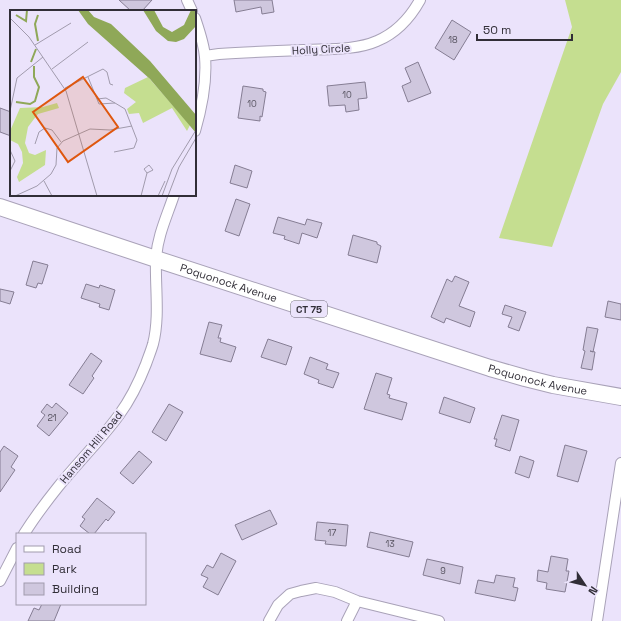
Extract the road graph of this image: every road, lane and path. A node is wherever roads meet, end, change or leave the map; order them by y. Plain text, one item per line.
1 (187, 0) edge
2 (420, 0) edge
3 (192, 10) edge
4 (196, 21) edge
5 (205, 56) junction
6 (196, 126) edge
7 (174, 196) edge
8 (0, 207) edge
9 (156, 259) junction
10 (621, 397) edge
11 (621, 463) edge
12 (25, 533) edge
13 (16, 550) edge
14 (0, 581) edge
15 (357, 601) junction
16 (269, 621) edge
17 (347, 621) edge
18 (439, 621) edge
19 (597, 621) edge

1 - 3 street
2 - 5 street, Holly Circle
4 - 5 street
5 - 6 street
7 - 9 street, Hansom Hill Road
8 - 9 main road, Poquonock Avenue / CT 75
9 - 10 main road, Poquonock Avenue / CT 75
9 - 12 street, Hansom Hill Road
11 - 19 street
13 - 14 street
15 - 16 street
15 - 17 street
15 - 18 street

